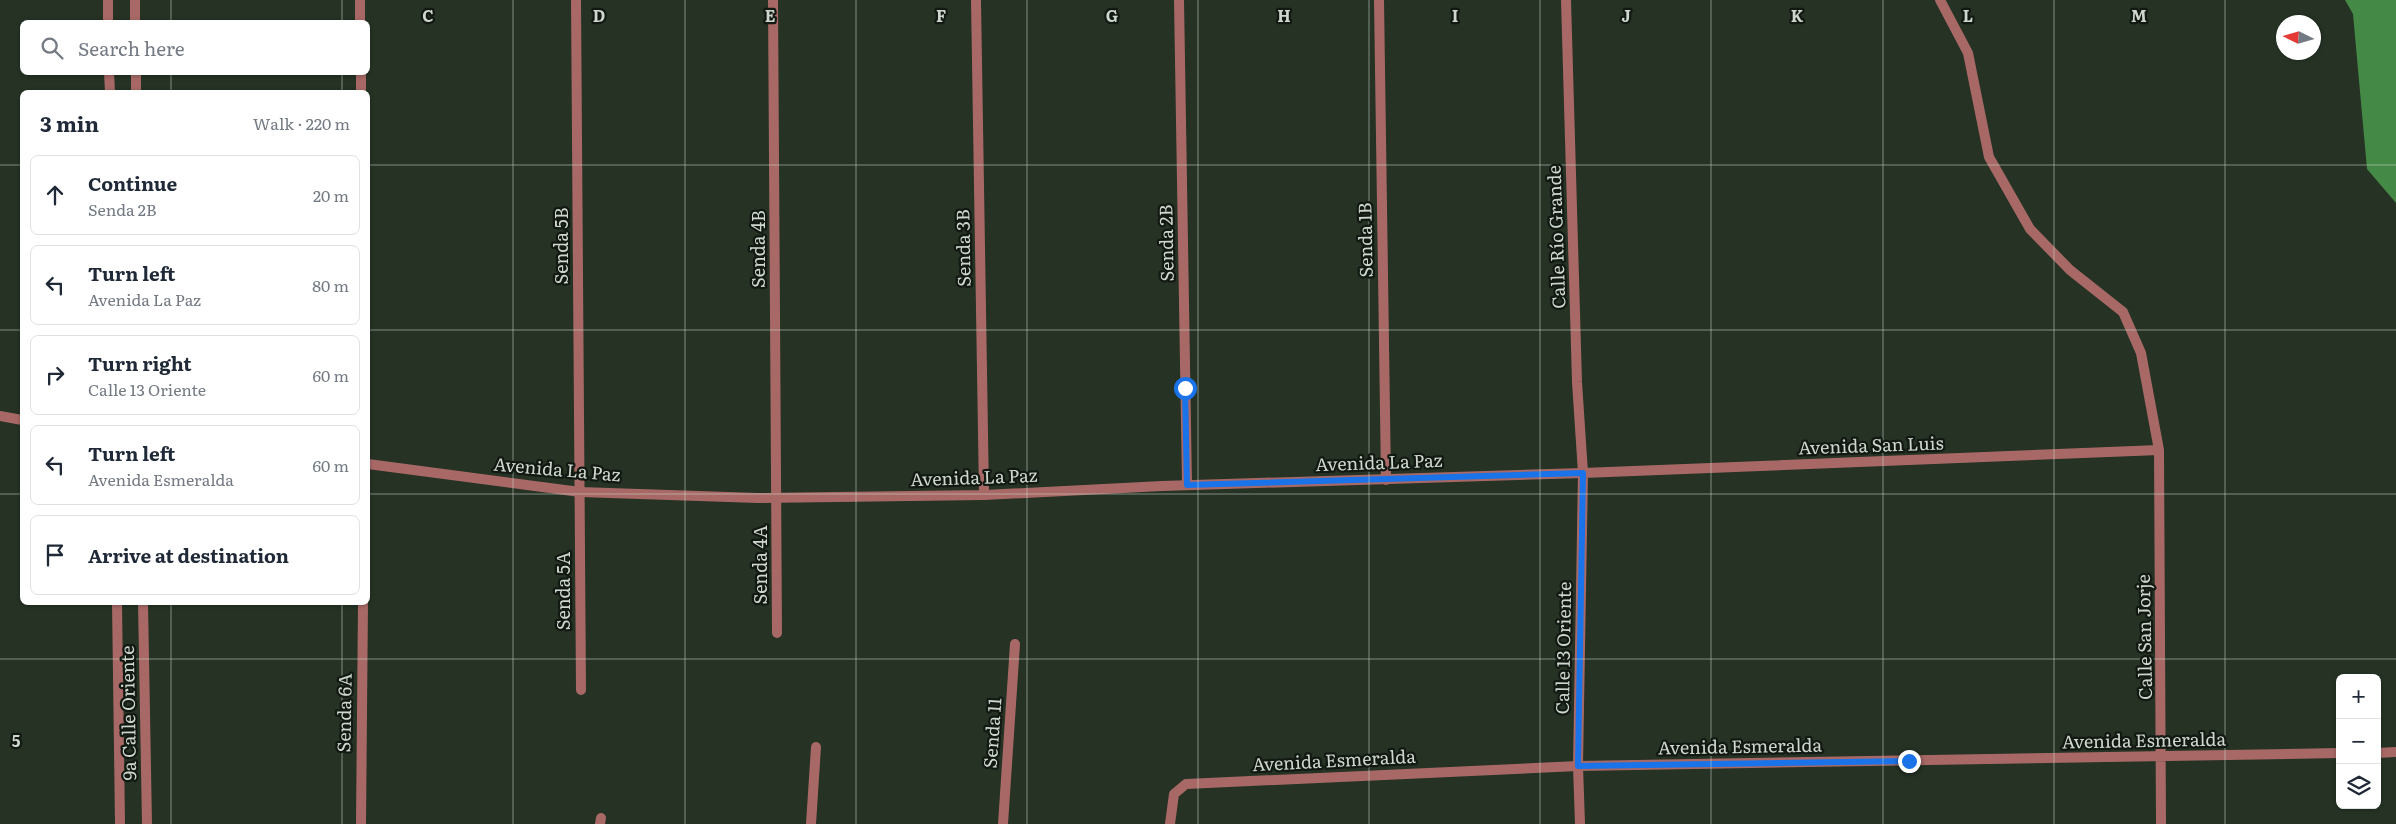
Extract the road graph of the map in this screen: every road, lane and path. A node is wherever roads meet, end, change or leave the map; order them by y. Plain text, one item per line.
1 (108, 0) edge
2 (135, 0) edge
3 (360, 0) edge
4 (576, 0) edge
5 (773, 0) edge
6 (976, 0) edge
7 (1180, 0) edge
8 (1378, 0) edge
9 (1566, 0) edge
10 (1940, 0) edge
11 (108, 20) edge
12 (135, 20) edge
13 (360, 20) edge
14 (109, 75) edge
15 (136, 75) edge
16 (361, 75) edge
17 (110, 90) edge
18 (136, 90) edge
19 (361, 90) edge
20 (0, 416) edge
21 (20, 420) edge
22 (2159, 450) junction
23 (370, 464) edge
24 (1583, 473) junction
25 (1386, 480) junction
26 (1187, 485) junction
27 (580, 492) junction
28 (984, 495) junction
29 (777, 498) junction
30 (117, 605) edge
31 (143, 605) edge
32 (363, 605) edge
33 (778, 633) dead end
34 (1016, 644) dead end
35 (581, 690) dead end
36 (816, 746) dead end
37 (2396, 752) edge
38 (2381, 753) edge
39 (2336, 754) edge
40 (2162, 758) junction
41 (1578, 766) junction
42 (120, 824) edge
43 (146, 824) edge
44 (361, 824) edge
45 (811, 824) edge
46 (1003, 824) edge
47 (1170, 824) edge
48 (1580, 824) edge
49 (2161, 824) edge

1 - 11 street
2 - 12 street
3 - 13 street
4 - 27 street, Senda 5B
5 - 29 street, Senda 4B
6 - 28 street, Senda 3B
7 - 26 street, Senda 2B
8 - 25 street, Senda 1B
9 - 24 street, Calle Río Grande
10 - 22 street, Calle San Jorje
14 - 17 street
15 - 18 street
16 - 19 street
20 - 21 street
22 - 24 street, Avenida San Luis
22 - 40 street, Calle San Jorje
23 - 27 street, Avenida La Paz
24 - 25 street, Avenida La Paz
24 - 41 street, Calle 13 Oriente
25 - 26 street, Avenida La Paz
26 - 28 street, Avenida La Paz
27 - 29 street, Avenida La Paz
27 - 35 street, Senda 5A
28 - 29 street, Avenida La Paz
29 - 33 street, Senda 4A
30 - 42 street, 9a Calle Oriente
31 - 43 street, 9a Calle Oriente
32 - 44 street, Senda 6A
34 - 46 street, Senda 11
36 - 45 street
37 - 38 street
39 - 40 street, Avenida Esmeralda
40 - 41 street, Avenida Esmeralda
40 - 49 street, Calle San Jorje
41 - 47 street, Avenida Esmeralda
41 - 48 street, Calle 13 Oriente

